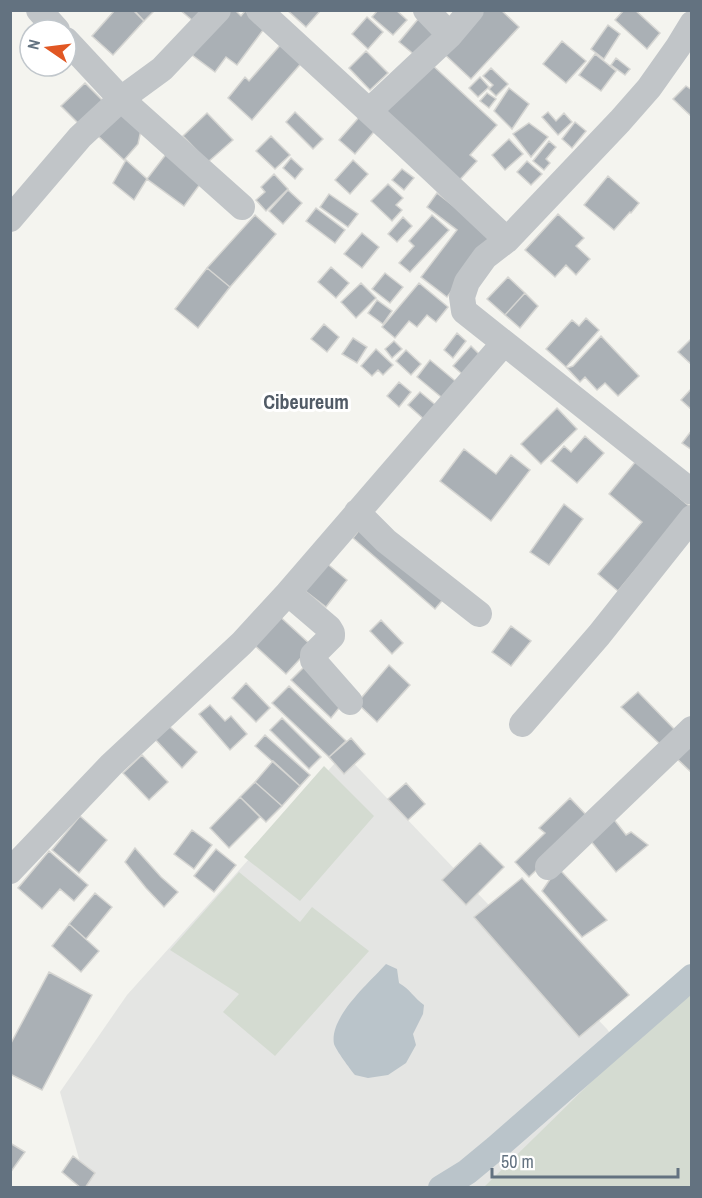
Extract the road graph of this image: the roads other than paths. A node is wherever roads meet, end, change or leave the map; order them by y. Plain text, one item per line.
1 (218, 10) edge
2 (259, 10) edge
3 (426, 10) edge
4 (471, 10) edge
5 (692, 24) edge
6 (450, 35) junction
7 (78, 53) edge
8 (121, 99) junction
9 (369, 111) junction
10 (242, 207) dead end
11 (10, 219) edge
12 (507, 240) junction
13 (504, 343) junction
14 (692, 492) edge
15 (357, 512) junction
16 (692, 518) edge
17 (288, 593) junction
18 (479, 614) dead end
19 (350, 702) dead end
20 (522, 724) dead end
21 (692, 729) edge
22 (548, 867) dead end
23 (10, 871) edge

1 - 8 street
2 - 9 street
3 - 6 street
4 - 6 street
5 - 12 street
6 - 9 street
7 - 8 street
8 - 10 street
8 - 11 street
9 - 12 street
12 - 13 street
13 - 14 street
13 - 15 street
15 - 17 street
15 - 18 street
16 - 20 street
17 - 19 street
17 - 23 street
21 - 22 street

